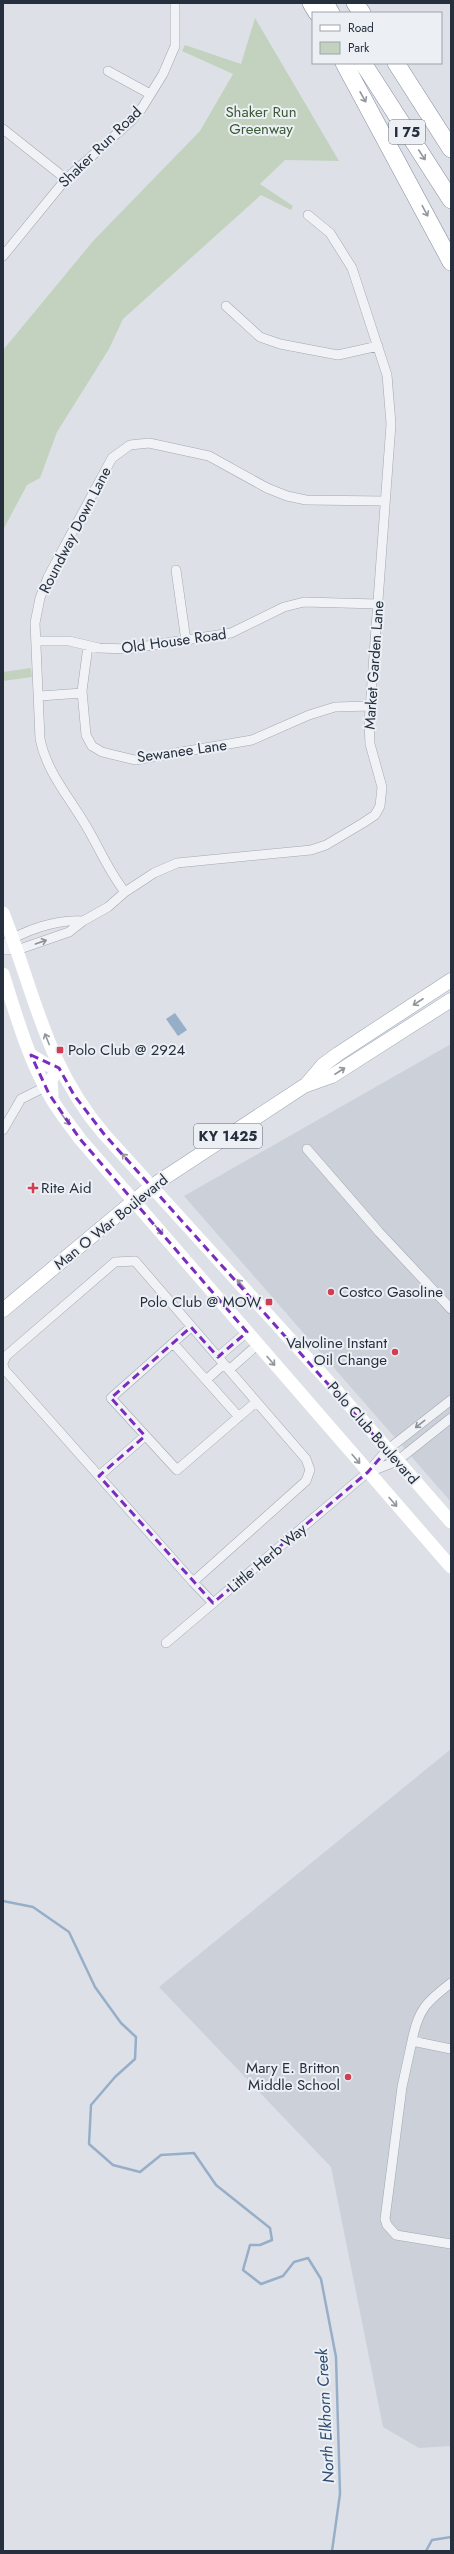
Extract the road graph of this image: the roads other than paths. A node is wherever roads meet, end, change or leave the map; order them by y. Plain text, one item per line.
1 (175, 3) edge
2 (311, 3) edge
3 (325, 3) edge
4 (355, 3) edge
5 (316, 12) edge
6 (330, 12) edge
7 (361, 12) edge
8 (345, 64) edge
9 (364, 64) edge
10 (397, 64) edge
11 (397, 64) edge
12 (108, 71) dead end
13 (150, 94) junction
14 (3, 129) edge
15 (451, 137) edge
16 (451, 149) edge
17 (66, 179) junction
18 (451, 200) edge
19 (308, 215) dead end
20 (3, 256) edge
21 (451, 262) edge
22 (226, 306) dead end
23 (378, 346) junction
24 (385, 501) junction
25 (176, 570) dead end
26 (378, 604) junction
27 (36, 641) junction
28 (186, 641) junction
29 (88, 646) junction
30 (82, 693) junction
31 (40, 696) junction
32 (370, 706) junction
33 (124, 892) junction
34 (3, 913) edge
35 (83, 921) junction
36 (11, 944) edge
37 (3, 950) edge
38 (3, 974) edge
39 (451, 980) edge
40 (451, 1000) edge
41 (30, 1055) junction
42 (59, 1068) junction
43 (304, 1086) junction
44 (45, 1087) junction
45 (52, 1099) junction
46 (3, 1130) edge
47 (306, 1149) dead end
48 (152, 1186) junction
49 (134, 1200) junction
50 (451, 1309) edge
51 (3, 1310) edge
52 (191, 1327) junction
53 (247, 1332) junction
54 (173, 1343) junction
55 (257, 1345) junction
56 (3, 1363) edge
57 (224, 1363) junction
58 (206, 1380) junction
59 (451, 1400) edge
60 (256, 1402) junction
61 (239, 1417) junction
62 (451, 1418) edge
63 (145, 1436) junction
64 (387, 1450) junction
65 (397, 1461) junction
66 (368, 1472) junction
67 (100, 1476) junction
68 (451, 1522) edge
69 (451, 1567) edge
70 (193, 1582) junction
71 (213, 1604) junction
72 (166, 1643) dead end
73 (451, 1984) edge
74 (412, 2041) junction
75 (451, 2049) edge
76 (451, 2244) edge

1 - 13 street, Shaker Run Road
2 - 5 highway
3 - 6 highway
4 - 7 highway
8 -> 21 highway
9 -> 18 highway, I 75
10 - 15 highway
11 - 16 highway, I 75
12 - 13 street
13 - 17 street, Shaker Run Road
14 - 17 street
17 - 20 street, Shaker Run Road
19 - 23 street, Market Garden Lane
22 - 23 street
23 - 24 street, Market Garden Lane
24 - 26 street, Market Garden Lane
24 - 27 street, Roundway Down Lane
25 - 28 street
26 - 28 street, Old House Road
26 - 32 street, Market Garden Lane
27 - 29 street, Old House Road
27 - 31 street, Roundway Down Lane
28 - 29 street, Old House Road
29 - 30 street, Sewanee Lane
30 - 31 street
30 - 32 street, Sewanee Lane
31 - 33 street, Roundway Down Lane
32 - 33 street, Market Garden Lane
33 - 35 street, Market Garden Lane
34 - 36 street, Polo Club Boulevard
36 -> 35 street, Market Garden Lane
35 - 36 street, Market Garden Lane
36 - 37 street, Market Garden Lane
42 -> 36 street, Polo Club Boulevard
38 - 41 street, Polo Club Boulevard
39 -> 43 main road, Man O War Boulevard / KY 1425
43 -> 40 main road, Man O War Boulevard / KY 1425
41 - 42 street
41 - 44 street, Polo Club Boulevard
42 - 45 street
48 -> 42 street, Polo Club Boulevard
43 - 48 main road, Man O War Boulevard / KY 1425
44 - 45 street, Polo Club Boulevard
44 - 46 street
45 -> 49 street, Polo Club Boulevard
47 - 50 street
48 - 49 main road, Man O War Boulevard / KY 1425
64 -> 48 street, Polo Club Boulevard
49 - 51 main road, Man O War Boulevard / KY 1425
49 -> 53 street, Polo Club Boulevard
52 - 54 street
52 - 56 street
52 - 57 street
53 - 55 street, Polo Club Boulevard
53 - 57 street
54 - 58 street
54 - 63 street
55 - 57 street
55 -> 66 street, Polo Club Boulevard
56 - 67 street
57 - 58 street
57 - 60 street
58 - 61 street
59 -> 64 street
60 - 61 street
60 - 70 street
61 - 63 street
62 - 65 street
63 - 67 street
64 - 65 street, Polo Club Boulevard
64 - 66 street
65 - 66 street
65 - 68 street, Polo Club Boulevard
66 -> 69 street, Polo Club Boulevard
66 - 71 street, Little Herb Way
67 - 70 street
70 - 71 street
71 - 72 street, Little Herb Way
73 - 74 street
74 - 75 street
74 - 76 street

